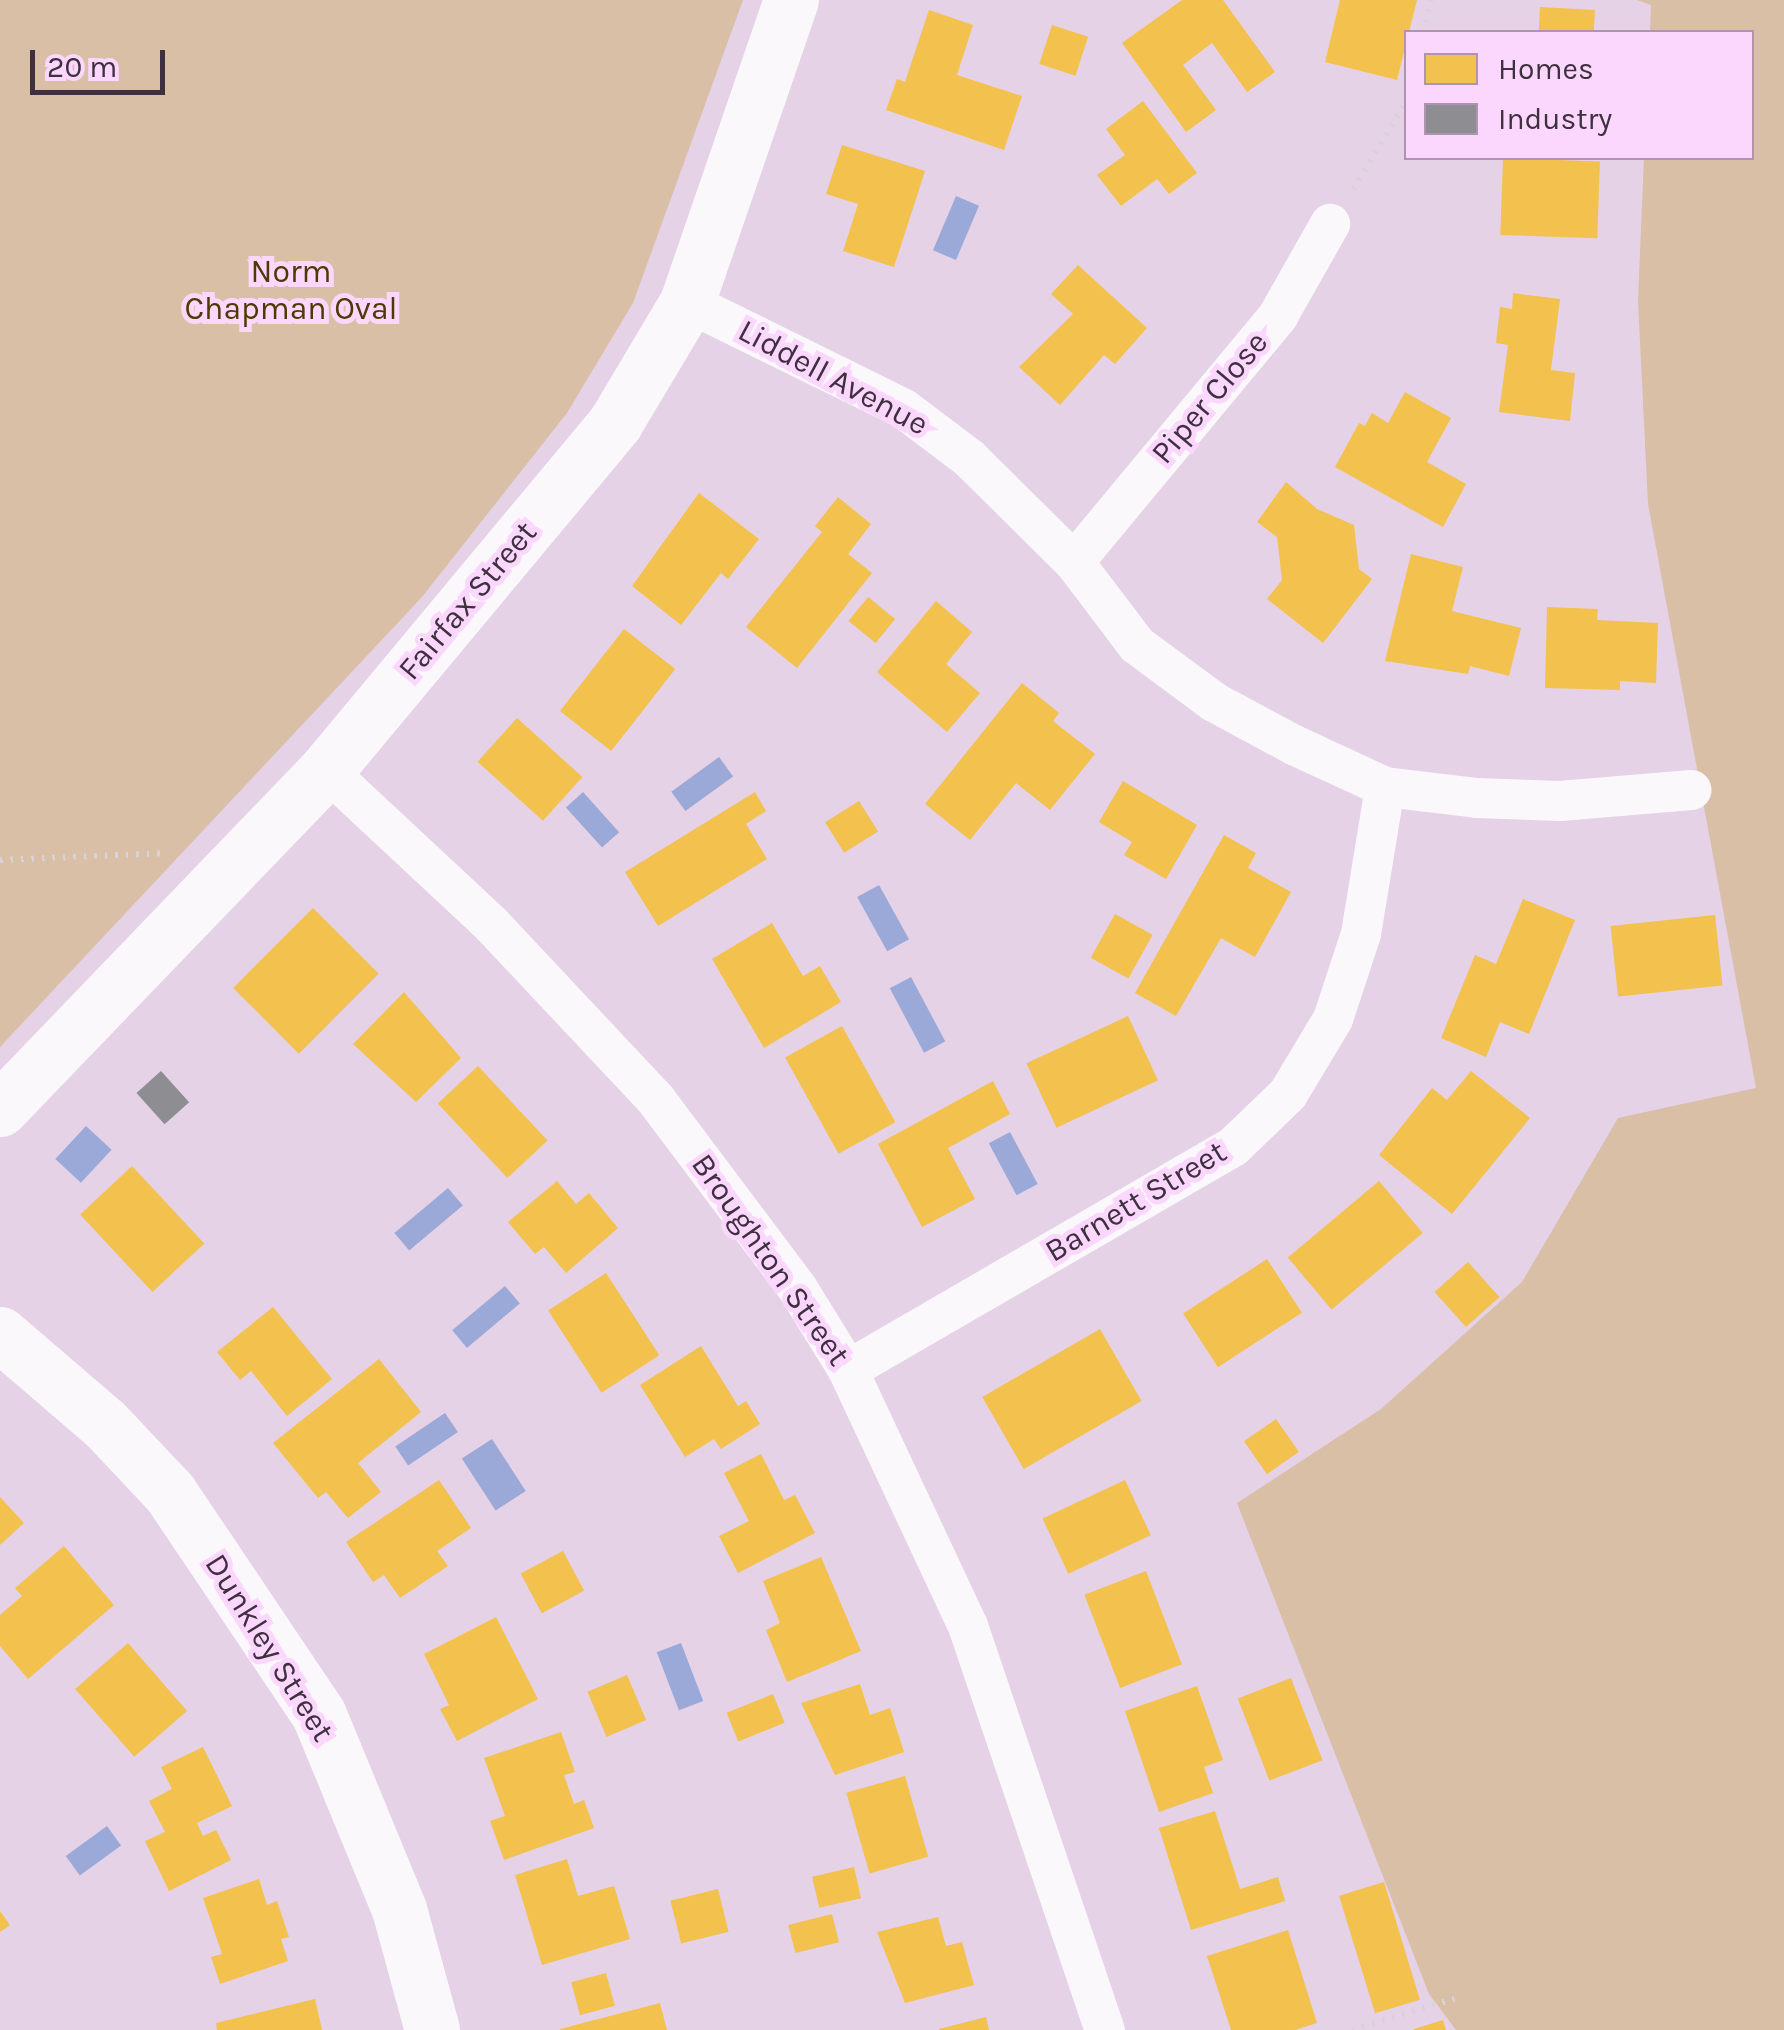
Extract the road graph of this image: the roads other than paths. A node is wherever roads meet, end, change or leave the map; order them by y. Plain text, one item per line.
1 (791, 0) edge
2 (1330, 224) road end
3 (686, 302) junction
4 (1074, 562) junction
5 (326, 770) junction
6 (1385, 787) junction
7 (1692, 790) dead end
8 (0, 1110) edge
9 (0, 1334) edge
10 (848, 1370) junction
11 (432, 2030) edge
12 (1106, 2030) edge

1 - 3 street, Fairfax Street
2 - 4 street, Piper Close
3 - 4 street, Liddell Avenue
3 - 5 street, Fairfax Street
4 - 6 street, Liddell Avenue
5 - 8 street, Fairfax Street
5 - 10 street, Broughton Street
6 - 7 street, Liddell Avenue
6 - 10 street, Barnett Street
9 - 11 street, Dunkley Street
10 - 12 street, Broughton Street

